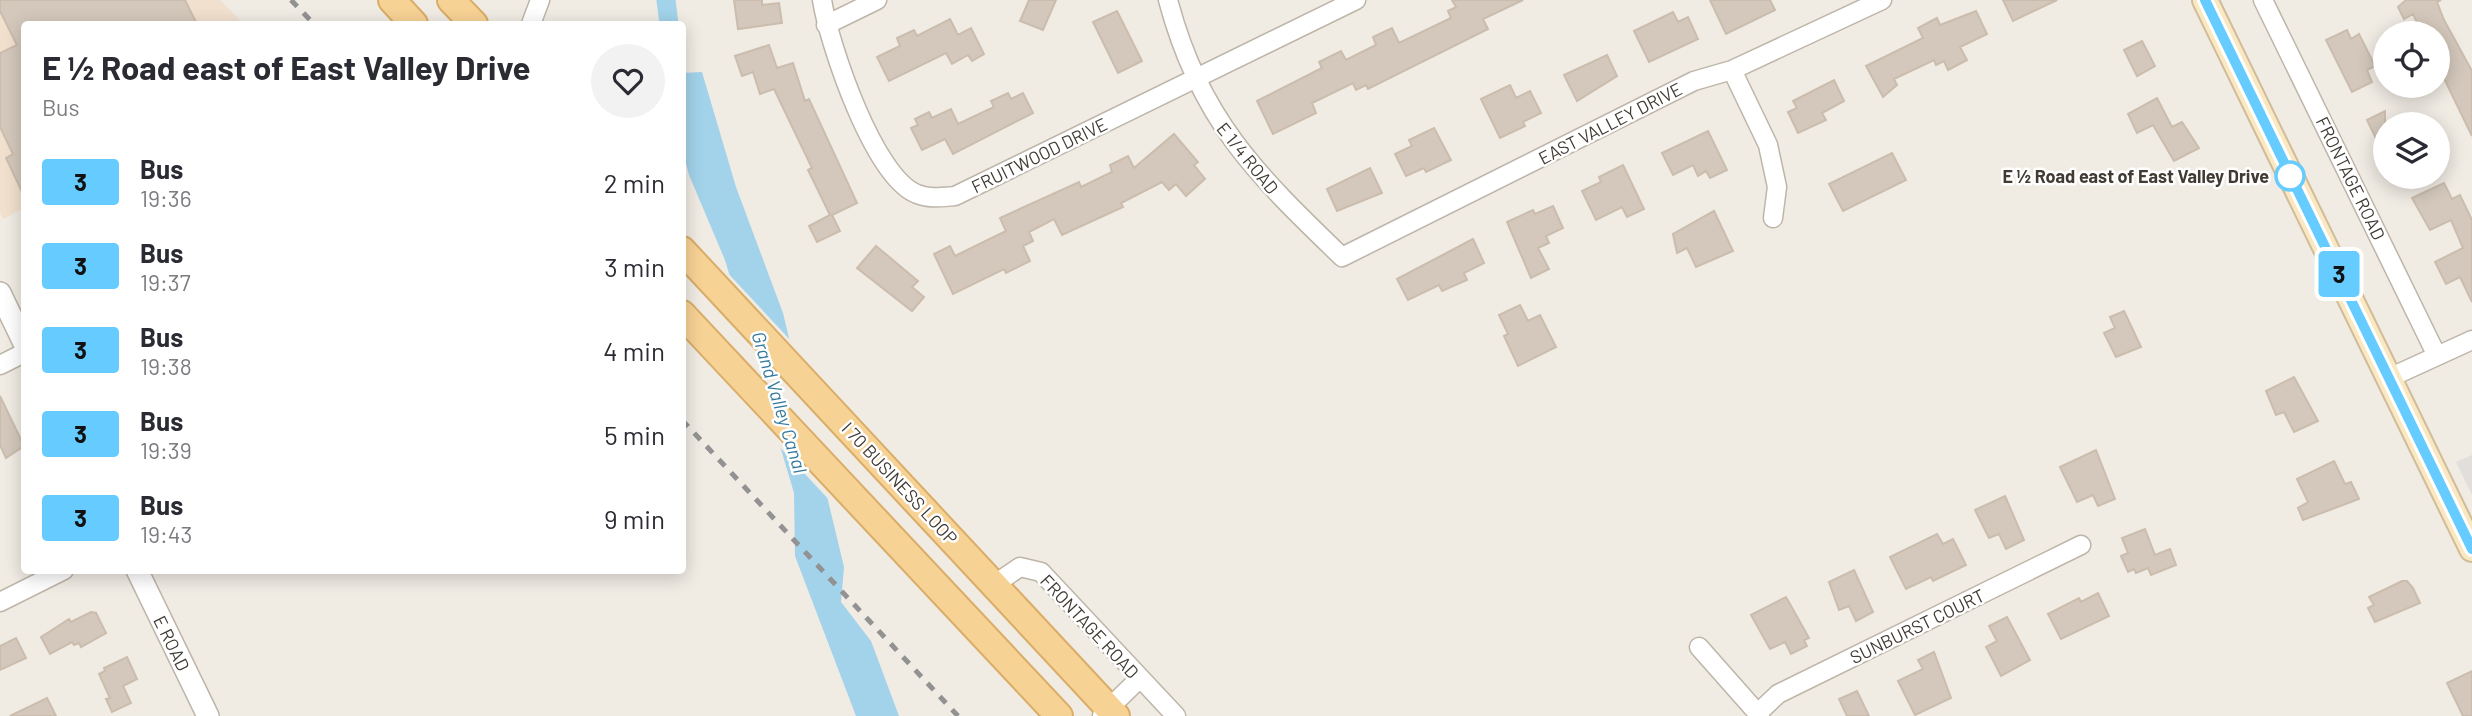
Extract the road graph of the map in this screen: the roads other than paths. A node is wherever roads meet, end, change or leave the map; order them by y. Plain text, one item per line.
1 (391, 0) edge
2 (451, 0) edge
3 (540, 0) edge
4 (822, 0) edge
5 (877, 0) edge
6 (1167, 0) edge
7 (1356, 0) edge
8 (1882, 0) edge
9 (2205, 0) edge
10 (2263, 0) edge
11 (411, 21) edge
12 (471, 21) edge
13 (532, 21) edge
14 (826, 25) junction
15 (1732, 70) junction
16 (1196, 78) junction
17 (1773, 218) dead end
18 (686, 254) edge
19 (1342, 257) joint
20 (0, 293) edge
21 (686, 318) edge
22 (21, 337) edge
23 (2472, 340) edge
24 (21, 354) edge
25 (2437, 356) junction
26 (0, 365) edge
27 (2389, 378) junction
28 (2081, 545) dead end
29 (2472, 549) edge
30 (56, 574) edge
31 (139, 574) edge
32 (995, 584) junction
33 (0, 601) edge
34 (1699, 647) dead end
35 (1139, 679) junction
36 (1109, 713) edge
37 (1759, 715) edge
38 (208, 716) edge
39 (1059, 716) edge
40 (1176, 716) edge

1 - 11 main road
2 - 12 main road
3 - 13 street
4 - 14 street, FRUITWOOD DRIVE
5 - 14 street
6 - 16 street, E 1/4 ROAD
7 - 16 street, FRUITWOOD DRIVE
8 - 15 street, EAST VALLEY DRIVE
9 - 27 main road
10 - 25 street, FRONTAGE ROAD
14 - 16 street, FRUITWOOD DRIVE
15 - 17 street
15 - 19 street, EAST VALLEY DRIVE
16 - 19 street, E 1/4 ROAD
18 - 32 main road, I 70 BUSINESS LOOP
20 - 22 street
21 - 39 main road
23 - 25 street
24 - 26 street
25 - 27 street
27 - 29 main road
28 - 37 street, SUNBURST COURT
30 - 33 street
31 - 38 street, E ROAD
32 - 35 street, FRONTAGE ROAD
32 - 36 main road, I 70 BUSINESS LOOP
34 - 37 street
35 - 36 street
35 - 40 street, FRONTAGE ROAD

